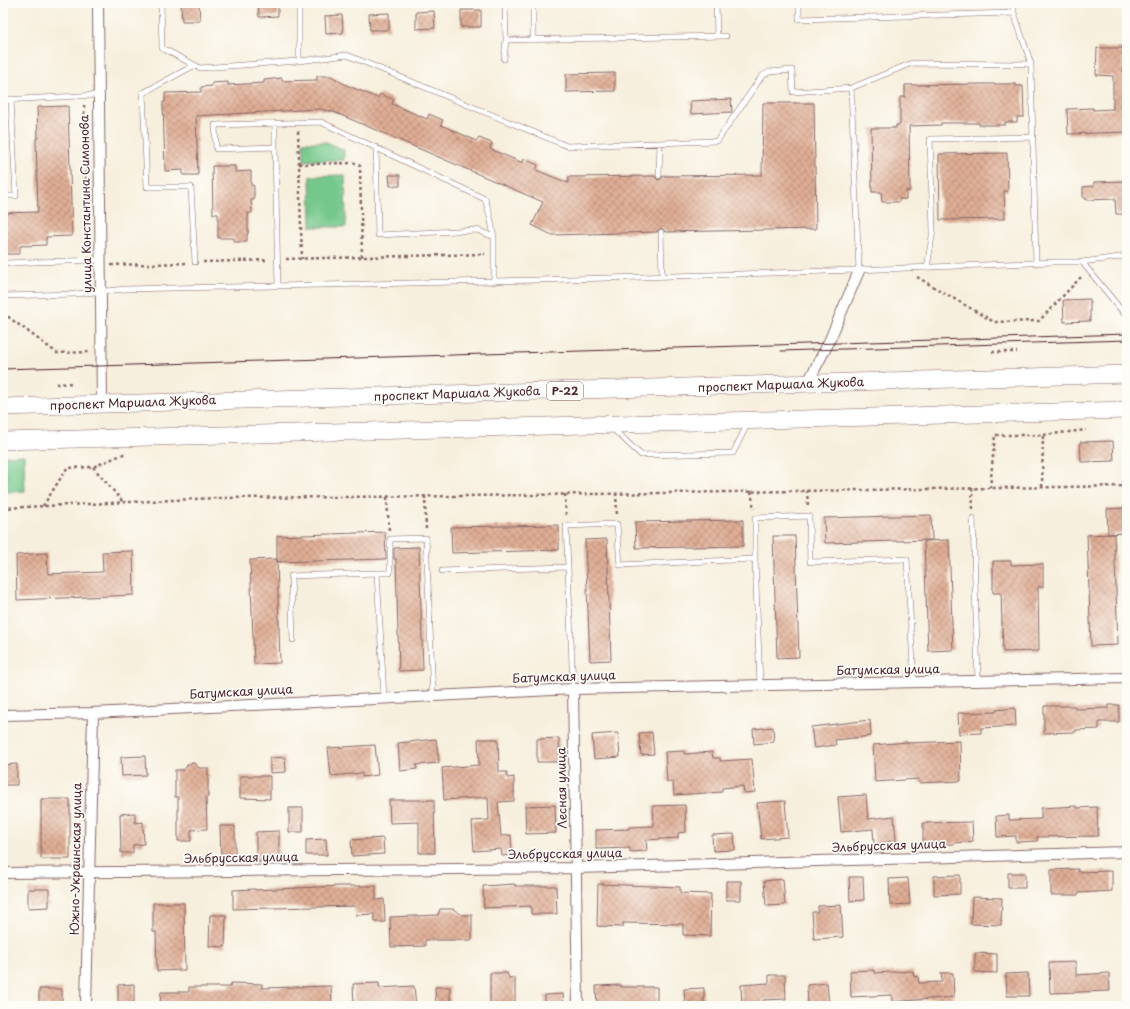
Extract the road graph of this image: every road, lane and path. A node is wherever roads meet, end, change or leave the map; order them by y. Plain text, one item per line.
1 (98, 3) edge
2 (162, 3) edge
3 (299, 3) edge
4 (505, 3) edge
5 (671, 3) edge
6 (716, 3) edge
7 (799, 3) edge
8 (1013, 3) edge
9 (533, 4) edge
10 (1014, 14) junction
11 (717, 36) junction
12 (726, 36) dead end
13 (506, 40) junction
14 (533, 40) junction
15 (504, 59) dead end
16 (299, 61) junction
17 (1031, 64) junction
18 (195, 66) junction
19 (851, 88) junction
20 (98, 95) junction
21 (84, 96) junction
22 (3, 100) edge
23 (11, 100) junction
24 (298, 122) junction
25 (275, 123) junction
26 (1032, 137) junction
27 (660, 143) junction
28 (275, 147) junction
29 (376, 147) junction
30 (299, 164) junction
31 (659, 176) dead end
32 (3, 196) edge
33 (87, 221) dead end
34 (661, 232) dead end
35 (494, 237) junction
36 (494, 253) junction
37 (1127, 256) edge
38 (362, 257) junction
39 (278, 259) junction
40 (302, 259) junction
41 (195, 262) junction
42 (1082, 262) junction
43 (3, 263) edge
44 (100, 263) junction
45 (1036, 263) junction
46 (927, 268) junction
47 (902, 269) junction
48 (1088, 270) junction
49 (859, 271) junction
50 (662, 277) junction
51 (494, 282) junction
52 (278, 286) junction
53 (100, 291) junction
54 (3, 296) edge
55 (3, 313) edge
56 (1127, 317) edge
57 (89, 352) dead end
58 (992, 352) dead end
59 (1017, 352) dead end
60 (1127, 374) edge
61 (74, 383) dead end
62 (56, 384) dead end
63 (807, 384) junction
64 (102, 404) junction
65 (3, 407) edge
66 (1127, 410) edge
67 (750, 420) junction
68 (608, 424) junction
69 (1086, 430) dead end
70 (1043, 435) junction
71 (3, 440) edge
72 (130, 452) dead end
73 (93, 467) junction
74 (1127, 486) edge
75 (1042, 487) junction
76 (972, 488) junction
77 (990, 488) junction
78 (807, 490) junction
79 (751, 491) junction
80 (616, 493) junction
81 (565, 494) junction
82 (425, 496) junction
83 (387, 497) junction
84 (123, 502) junction
85 (42, 506) junction
86 (3, 508) edge
87 (809, 516) junction
88 (754, 518) junction
89 (973, 518) joint
90 (617, 524) junction
91 (566, 526) junction
92 (426, 538) junction
93 (390, 539) junction
94 (755, 559) junction
95 (568, 567) junction
96 (442, 571) dead end
97 (377, 573) junction
98 (293, 640) dead end
99 (1127, 678) edge
100 (978, 681) junction
101 (914, 682) junction
102 (760, 685) junction
103 (573, 689) junction
104 (433, 696) junction
105 (384, 698) junction
106 (93, 713) junction
107 (3, 715) edge
108 (1127, 852) edge
109 (576, 868) junction
110 (89, 872) junction
111 (3, 873) edge
112 (86, 1006) edge
113 (578, 1006) edge

1 - 20 street, улица Константина Симонова
2 - 18 lane
3 - 16 lane
4 - 13 lane
5 - 9 path
6 - 11 lane
7 - 10 lane
8 - 10 lane
9 - 14 lane
10 - 17 lane
11 - 12 lane
11 - 14 lane
13 - 14 lane
13 - 15 lane
16 - 18 lane
16 - 27 lane
17 - 19 lane
17 - 26 lane
18 - 41 lane
19 - 27 lane
19 - 49 lane
20 - 21 lane
20 - 44 street, улица Константина Симонова
21 - 23 lane
21 - 33 path
22 - 23 lane
23 - 32 lane
24 - 25 lane
24 - 29 lane
24 - 30 path
25 - 28 lane
25 - 28 lane
26 - 45 lane
26 - 46 lane
27 - 31 lane
28 - 39 lane
29 - 35 lane
29 - 35 lane
30 - 38 path
30 - 40 path
34 - 50 lane
35 - 36 lane
36 - 38 path
36 - 51 lane
37 - 42 lane
38 - 40 path
39 - 40 path
39 - 41 path
39 - 52 lane
41 - 44 path
42 - 45 lane
42 - 48 lane
43 - 44 lane
44 - 53 street, улица Константина Симонова
45 - 46 lane
46 - 47 lane
47 - 48 path
47 - 49 lane
48 - 56 lane
49 - 50 lane
49 - 63 street
50 - 51 lane
51 - 52 lane
52 - 53 lane
53 - 54 lane
53 - 64 street, улица Константина Симонова
55 - 57 path
58 - 59 path
60 - 63 highway, проспект Маршала Жукова / Р-22
61 - 62 path
63 - 64 highway, проспект Маршала Жукова / Р-22
64 - 65 highway, проспект Маршала Жукова / Р-22
66 - 67 highway
67 - 68 highway
67 - 68 lane
68 - 71 highway
69 - 70 path
70 - 75 path
70 - 77 path
72 - 73 path
73 - 84 path
73 - 85 path
74 - 75 path
75 - 77 path
76 - 77 path
76 - 78 path
76 - 89 path
78 - 79 path
78 - 87 path
79 - 80 path
79 - 88 path
80 - 81 path
80 - 90 path
81 - 82 path
81 - 91 path
82 - 83 path
82 - 92 path
83 - 84 path
83 - 93 path
84 - 85 path
85 - 86 path
87 - 88 lane
87 - 101 lane
88 - 94 lane
89 - 100 lane
90 - 91 lane
90 - 94 lane
91 - 95 lane
92 - 93 lane
92 - 104 lane
93 - 97 lane
94 - 102 lane
95 - 96 lane
95 - 103 lane
97 - 98 lane
97 - 105 lane
99 - 100 street, Батумская улица
100 - 101 street, Батумская улица
101 - 102 street, Батумская улица
102 - 103 street, Батумская улица
103 - 104 street, Батумская улица
103 - 109 street, Лесная улица
104 - 105 street, Батумская улица
105 - 106 street, Батумская улица
106 - 107 street, Батумская улица
106 - 110 street, Южно-Украинская улица
108 - 109 street, Эльбрусская улица
109 - 110 street, Эльбрусская улица
109 - 113 street, Лесная улица
110 - 111 street, Эльбрусская улица
110 - 112 street, Южно-Украинская улица

